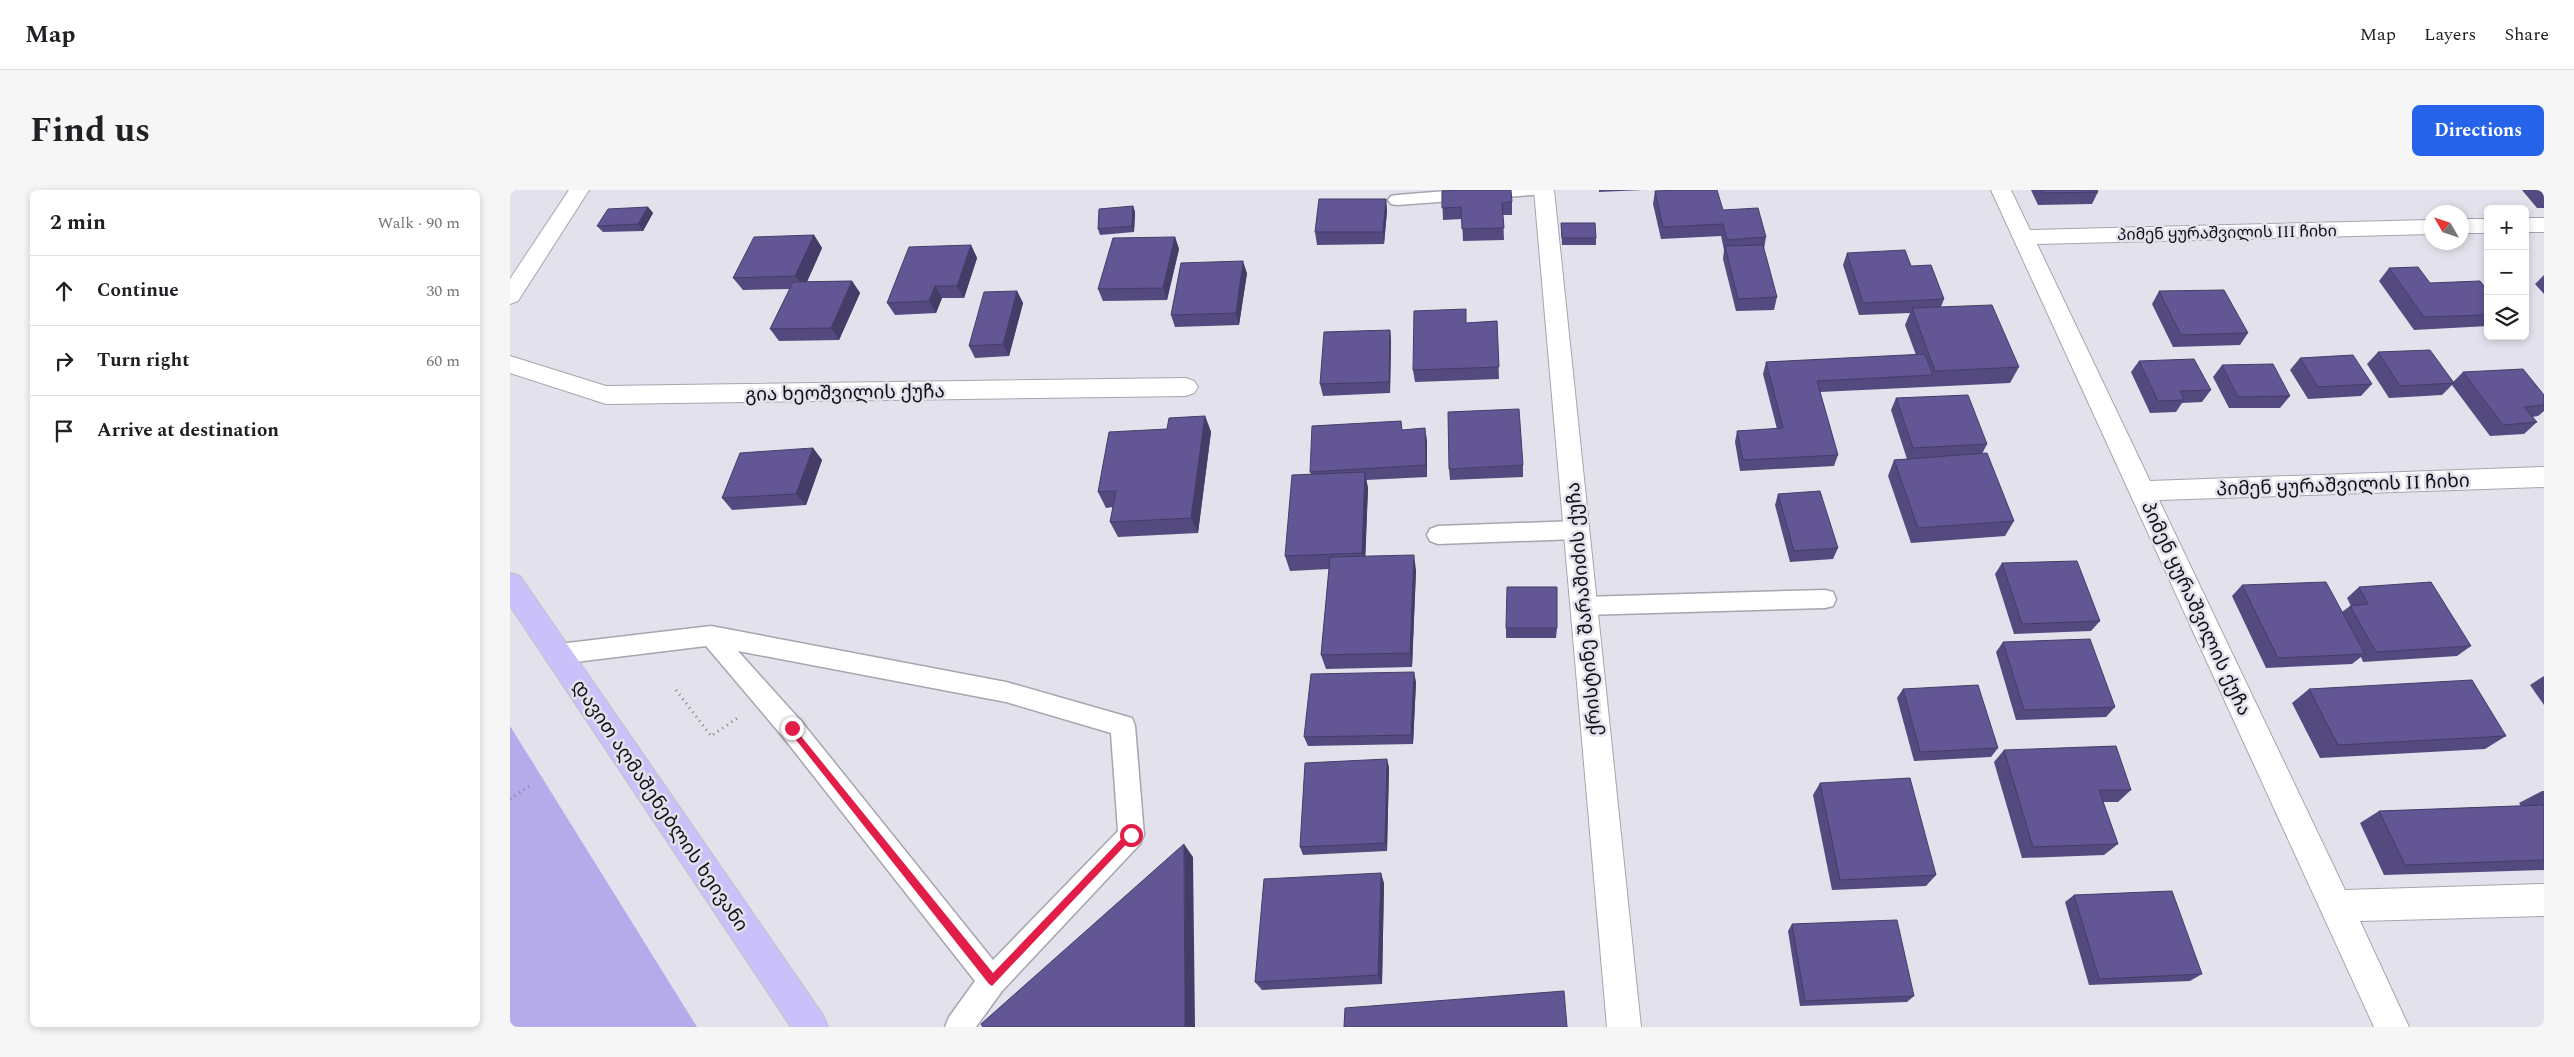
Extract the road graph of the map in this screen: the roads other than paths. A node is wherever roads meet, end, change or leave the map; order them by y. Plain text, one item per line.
1 (579, 190) edge
2 (1532, 190) edge
3 (1544, 190) edge
4 (2001, 190) edge
5 (1397, 200) dead end
6 (2544, 224) edge
7 (2529, 225) edge
8 (2469, 226) edge
9 (2484, 226) edge
10 (2424, 227) edge
11 (2023, 237) junction
12 (510, 296) edge
13 (510, 364) edge
14 (1186, 387) dead end
15 (2544, 477) edge
16 (2142, 491) junction
17 (1576, 530) junction
18 (1438, 535) dead end
19 (510, 584) edge
20 (1825, 599) dead end
21 (1583, 606) junction
22 (711, 636) junction
23 (559, 654) junction
24 (2544, 900) edge
25 (2336, 906) junction
26 (992, 981) junction
27 (811, 1027) edge
28 (959, 1027) edge
29 (1624, 1027) edge
30 (2392, 1027) edge

1 - 12 street
2 - 5 lane
3 - 17 street, ქრისტინე შარაშიძის ქუჩა
4 - 11 street, პიმენ ყურაშვილის ქუჩა
6 - 7 street
8 - 9 street
10 - 11 street, პიმენ ყურაშვილის III ჩიხი
11 - 16 street, პიმენ ყურაშვილის ქუჩა
13 - 14 street, გია ხეოშვილის ქუჩა
15 - 16 street, პიმენ ყურაშვილის II ჩიხი
16 - 25 street, პიმენ ყურაშვილის ქუჩა
17 - 18 lane
17 - 21 street, ქრისტინე შარაშიძის ქუჩა
19 - 23 highway, დავით აღმაშენებლის ხეივანი
20 - 21 lane
21 - 29 street, ქრისტინე შარაშიძის ქუჩა
22 - 23 lane
22 - 26 lane
22 - 26 lane
23 - 27 highway, დავით აღმაშენებლის ხეივანი
24 - 25 street
25 - 30 street, პიმენ ყურაშვილის ქუჩა
26 - 28 lane

